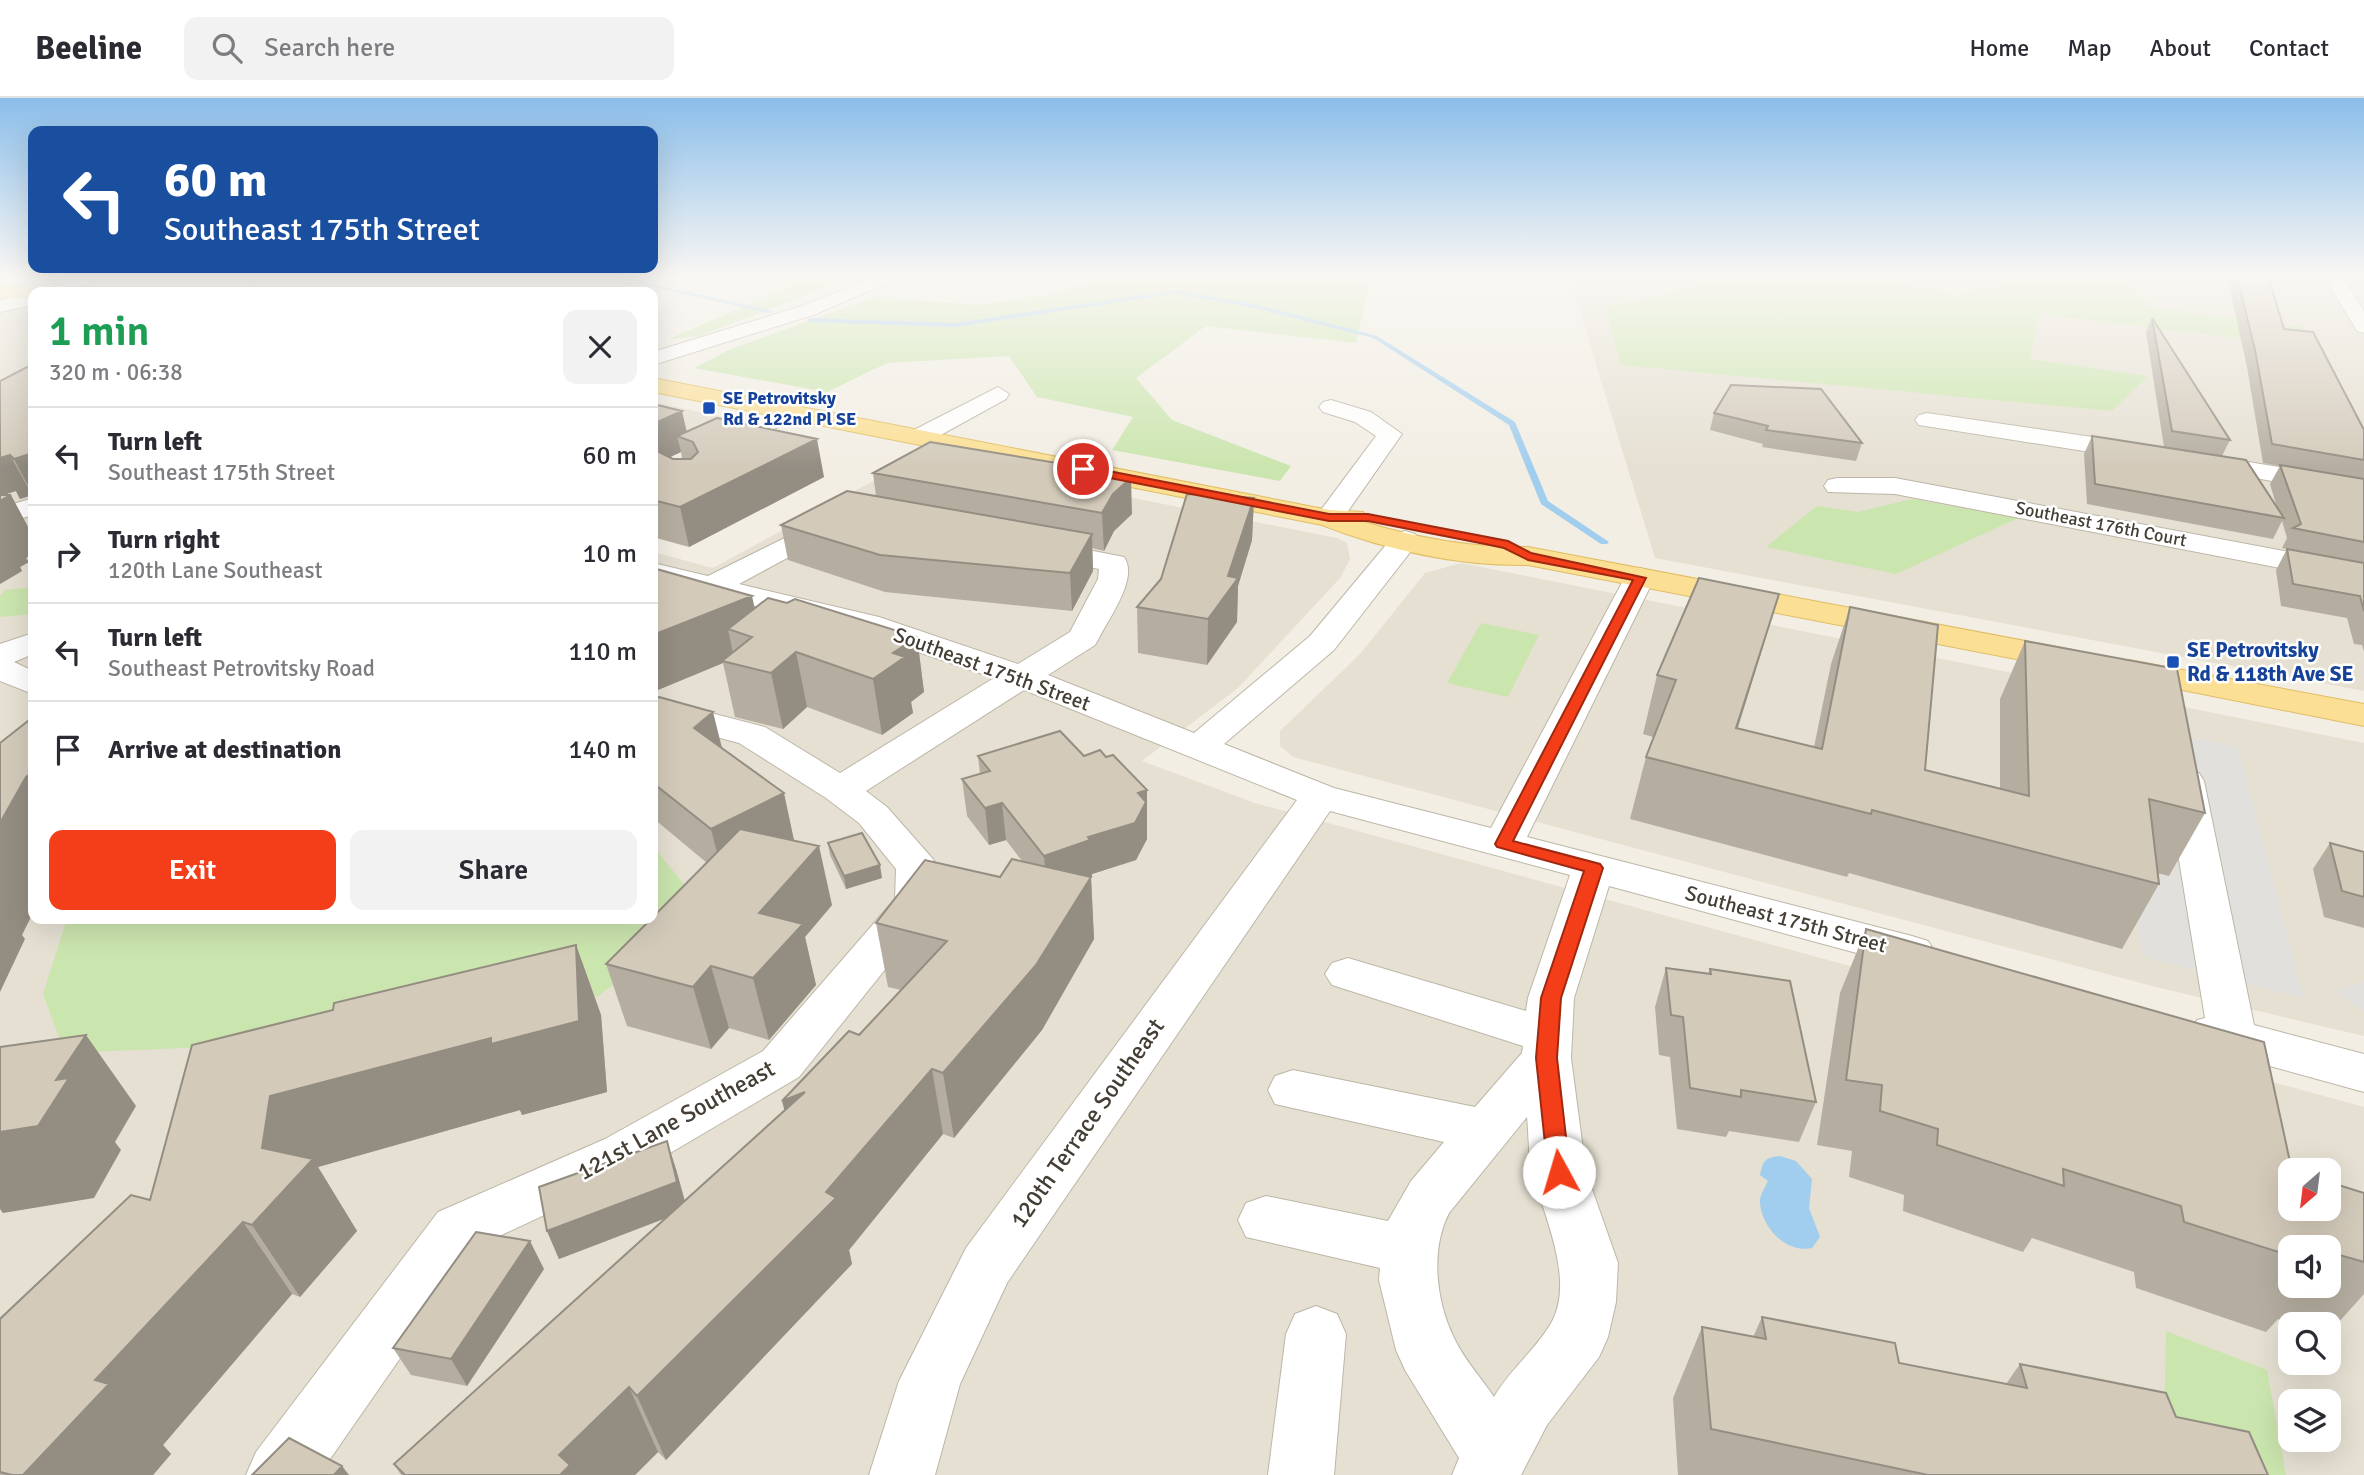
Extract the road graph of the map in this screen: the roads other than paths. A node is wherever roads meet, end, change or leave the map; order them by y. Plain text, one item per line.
1 (713, 340) edge
2 (658, 357) edge
3 (658, 386) edge
4 (998, 394) dead end
5 (1331, 407) dead end
6 (792, 412) junction
7 (1927, 420) dead end
8 (919, 437) junction
9 (685, 460) edge
10 (1837, 486) dead end
11 (2364, 489) edge
12 (28, 508) edge
13 (862, 516) edge
14 (0, 517) edge
15 (1329, 518) junction
16 (1405, 540) junction
17 (1021, 546) edge
18 (1528, 556) junction
19 (658, 573) edge
20 (2364, 575) edge
21 (1640, 578) junction
22 (712, 586) junction
23 (28, 645) edge
24 (0, 656) edge
25 (0, 668) edge
26 (1023, 677) junction
27 (2166, 677) junction
28 (28, 682) edge
29 (658, 710) edge
30 (2364, 715) edge
31 (1198, 748) junction
32 (840, 790) junction
33 (1321, 796) junction
34 (1503, 844) junction
35 (1594, 868) junction
36 (1953, 963) edge
37 (1348, 974) dead end
38 (2179, 1023) edge
39 (2232, 1037) junction
40 (1547, 1047) junction
41 (2364, 1073) edge
42 (1293, 1090) dead end
43 (1486, 1130) junction
44 (1266, 1220) dead end
45 (1410, 1250) junction
46 (1316, 1334) dead end
47 (1490, 1465) edge
48 (279, 1475) edge
49 (902, 1475) edge
50 (1301, 1475) edge

1 - 2 street
3 - 6 main road
4 - 8 street
5 - 15 street
6 - 8 main road
6 - 9 street
7 - 11 street
8 - 15 main road
10 - 20 street, Southeast 176th Court
12 - 14 street
13 - 22 street
15 - 16 main road
15 - 18 main road
16 - 18 main road
16 - 31 street
17 - 26 street
18 - 21 main road
19 - 22 street, Southeast 175th Street
21 - 27 main road
21 - 34 street
22 - 26 street, Southeast 175th Street
23 - 24 street
25 - 28 street
26 - 31 street, Southeast 175th Street
26 - 32 street
27 - 30 main road
27 - 39 street
29 - 32 street, 121st Lane Southeast
31 - 33 street, Southeast 175th Street
32 - 48 street, 121st Lane Southeast
33 - 34 street, Southeast 175th Street
33 - 49 street, 120th Terrace Southeast
34 - 35 street, Southeast 175th Street
35 - 36 street, Southeast 175th Street
35 - 40 street
37 - 40 street
38 - 39 street
39 - 41 street
40 - 43 street
40 - 47 street
42 - 43 street
43 - 45 street
44 - 45 street
45 - 47 street
46 - 50 street

